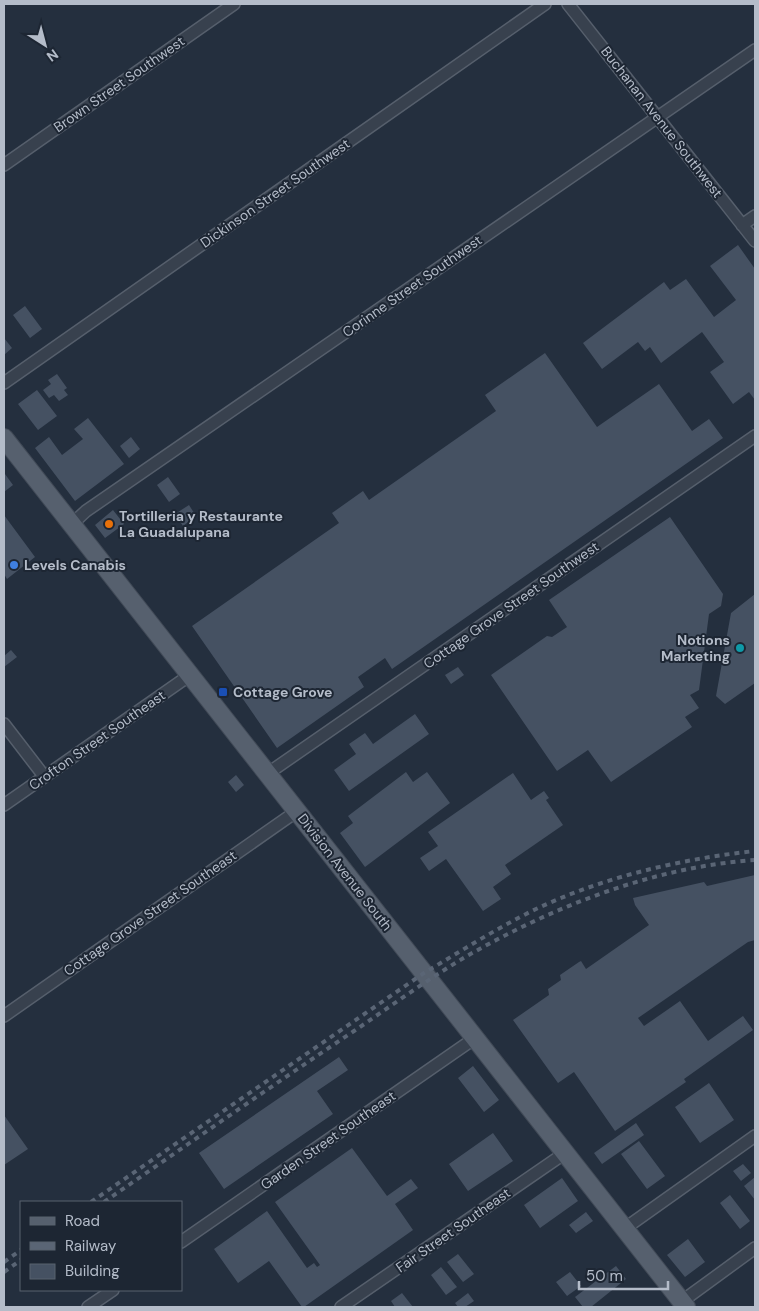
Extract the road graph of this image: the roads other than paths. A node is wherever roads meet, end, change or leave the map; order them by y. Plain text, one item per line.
1 (234, 4) edge
2 (545, 4) edge
3 (568, 4) edge
4 (755, 50) edge
5 (658, 117) junction
6 (4, 164) edge
7 (755, 216) edge
8 (742, 225) junction
9 (755, 241) edge
10 (4, 383) edge
11 (755, 436) edge
12 (4, 438) edge
13 (71, 525) junction
14 (190, 675) junction
15 (4, 724) edge
16 (267, 774) junction
17 (44, 776) junction
18 (4, 805) edge
19 (297, 811) junction
20 (4, 1016) edge
21 (475, 1038) junction
22 (755, 1136) edge
23 (565, 1154) junction
24 (624, 1229) junction
25 (182, 1241) edge
26 (755, 1248) edge
27 (112, 1291) edge
28 (684, 1304) edge
29 (88, 1307) edge
30 (341, 1307) edge

1 - 6 street, Brown Street Southwest
2 - 10 street, Dickinson Street Southwest
3 - 5 street, Buchanan Avenue Southwest
4 - 5 street, Corinne Street Southwest
5 - 8 street, Buchanan Avenue Southwest
5 - 13 street, Corinne Street Southwest
7 - 8 street
8 - 9 street, Buchanan Avenue Southwest
11 - 16 street, Cottage Grove Street Southwest
12 - 13 main road, Division Avenue South
13 - 14 main road, Division Avenue South
14 - 16 main road, Division Avenue South
14 - 17 street, Crofton Street Southeast
15 - 17 street
16 - 19 main road, Division Avenue South
17 - 18 street, Crofton Street Southeast
19 - 20 street, Cottage Grove Street Southeast
19 - 21 main road, Division Avenue South
21 - 23 main road, Division Avenue South
21 - 25 street, Garden Street Southeast
22 - 24 street
23 - 24 main road, Division Avenue South
23 - 30 street, Fair Street Southeast
24 - 28 main road, Division Avenue South
26 - 28 street
27 - 29 street

